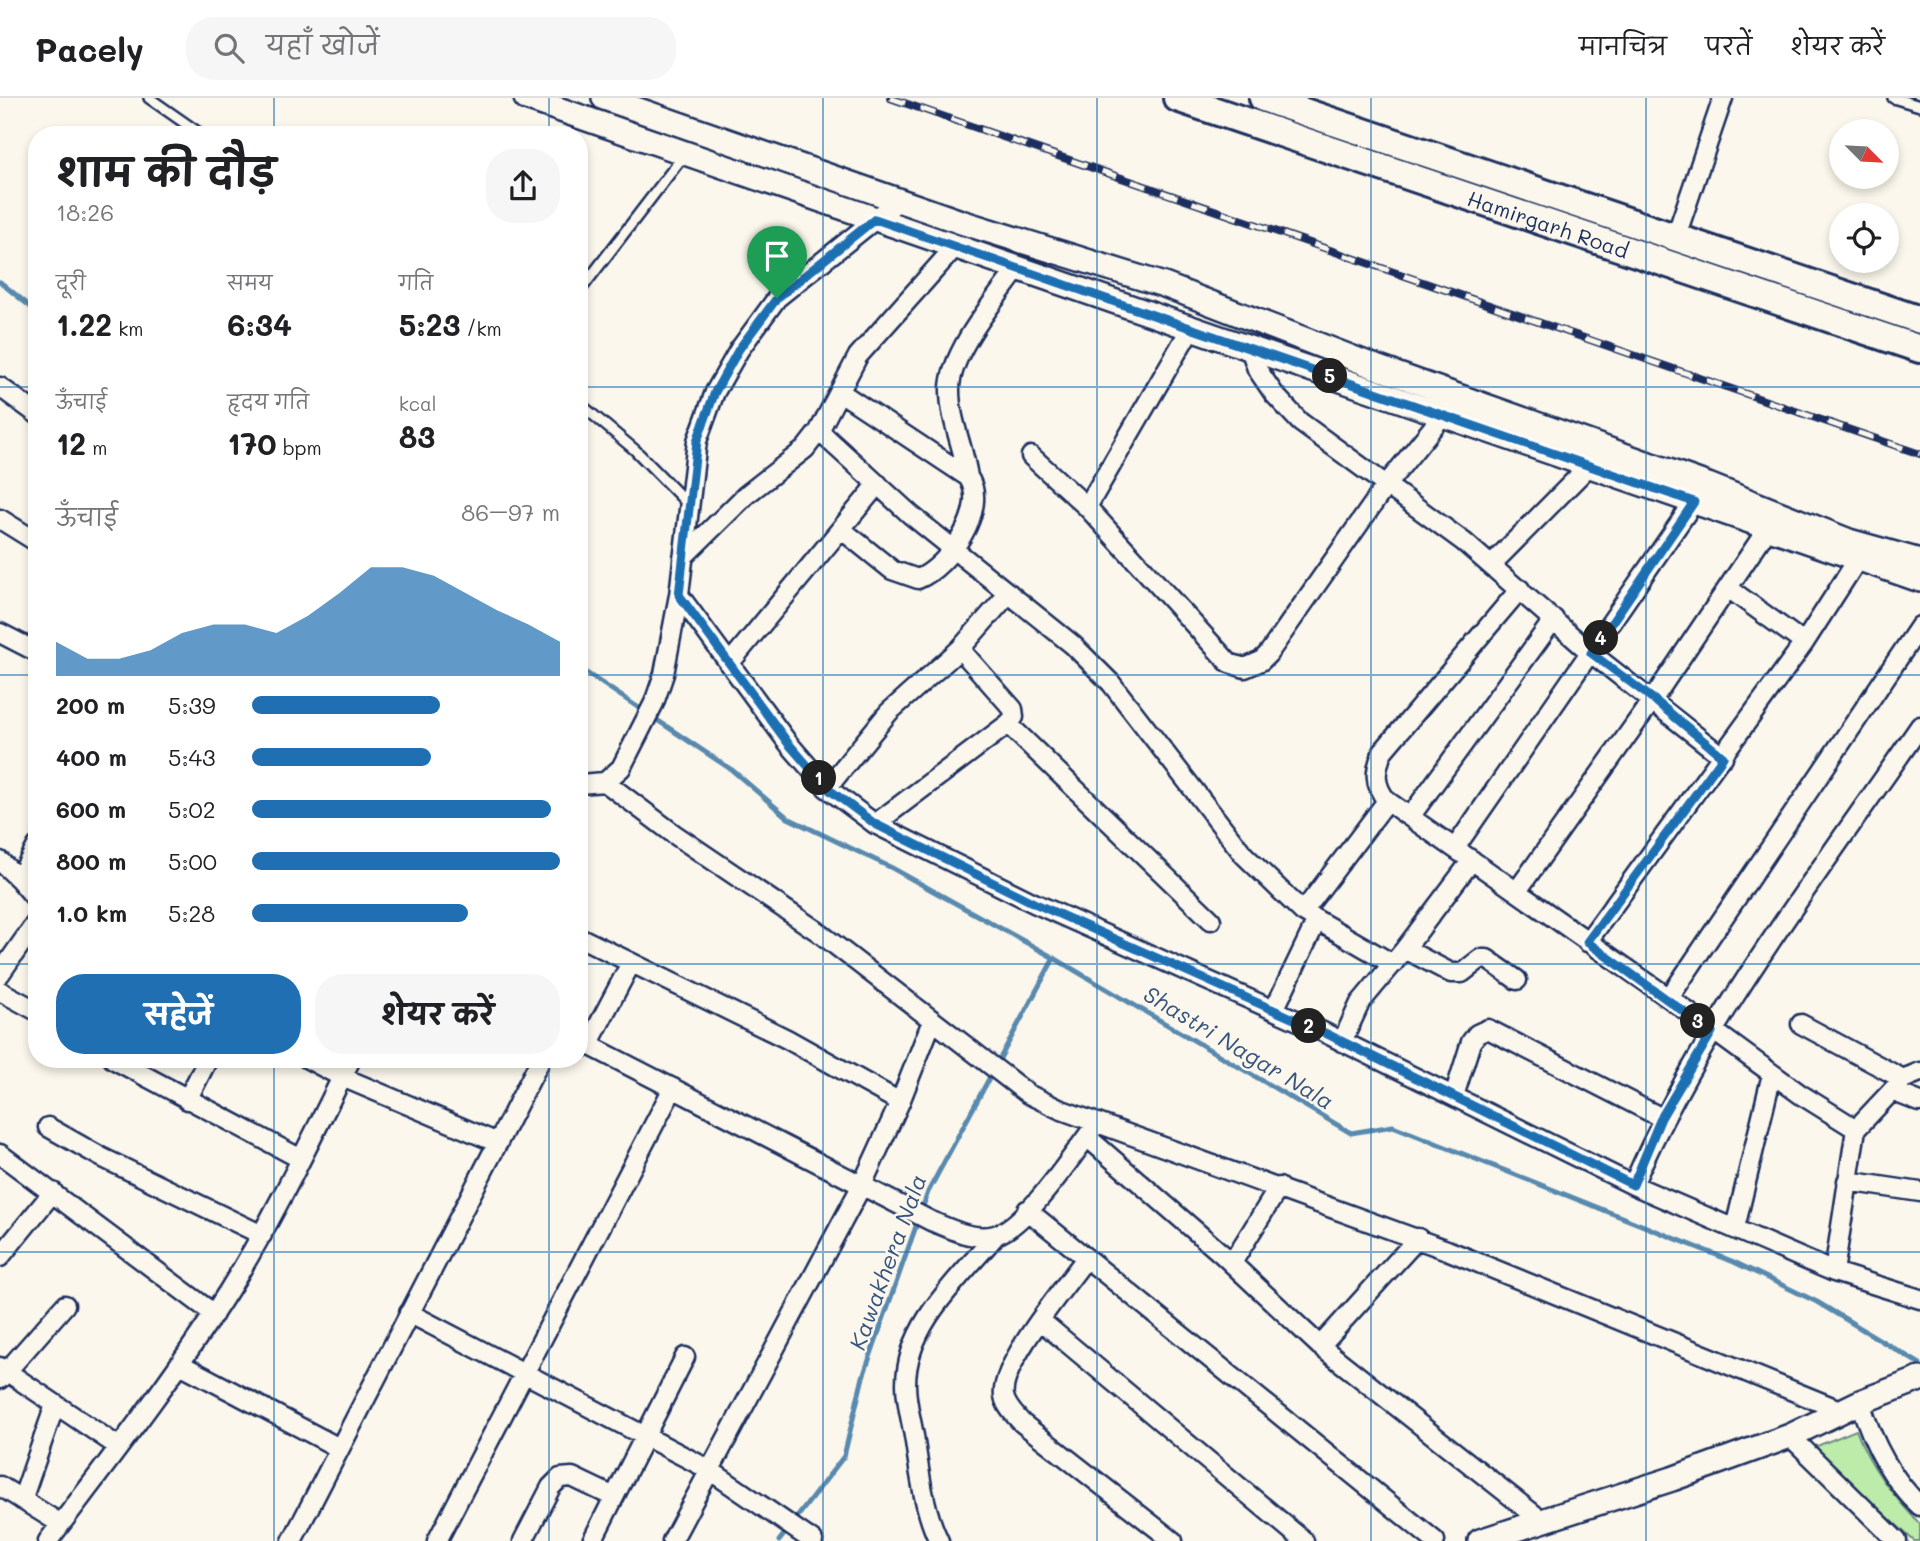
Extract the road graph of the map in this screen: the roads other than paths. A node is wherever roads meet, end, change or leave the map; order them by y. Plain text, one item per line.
1 (149, 98) edge
2 (526, 98) edge
3 (604, 98) edge
4 (1177, 98) edge
5 (1263, 98) edge
6 (1723, 98) edge
7 (1893, 98) edge
8 (1920, 106) edge
9 (189, 126) edge
10 (685, 153) junction
11 (898, 201) junction
12 (875, 219) junction
13 (1676, 236) junction
14 (955, 247) junction
15 (1018, 268) junction
16 (588, 280) edge
17 (1920, 320) edge
18 (1191, 328) junction
19 (1250, 348) junction
20 (1920, 349) edge
21 (0, 387) edge
22 (840, 392) junction
23 (28, 408) edge
24 (588, 411) edge
25 (1443, 415) junction
26 (819, 431) junction
27 (1031, 456) dead end
28 (1589, 466) junction
29 (968, 477) junction
30 (878, 484) junction
31 (1387, 484) junction
32 (1694, 502) junction
33 (690, 506) junction
34 (1087, 507) junction
35 (0, 519) edge
36 (1769, 528) junction
37 (841, 529) junction
38 (28, 536) edge
39 (954, 548) junction
40 (683, 557) junction
41 (1858, 559) junction
42 (1920, 561) edge
43 (1491, 565) junction
44 (1920, 580) edge
45 (1728, 588) junction
46 (1520, 589) junction
47 (1009, 593) junction
48 (679, 595) junction
49 (1553, 619) junction
50 (1920, 626) edge
51 (0, 633) edge
52 (1804, 643) junction
53 (28, 647) edge
54 (960, 649) junction
55 (1591, 653) junction
56 (729, 664) junction
57 (1653, 699) junction
58 (1007, 724) junction
59 (1920, 726) edge
60 (1723, 757) junction
61 (605, 782) junction
62 (588, 783) edge
63 (827, 788) junction
64 (1387, 801) junction
65 (1410, 817) junction
66 (875, 824) junction
67 (1455, 848) junction
68 (1472, 860) junction
69 (0, 861) edge
70 (28, 862) edge
71 (19, 879) junction
72 (28, 890) edge
73 (1517, 891) junction
74 (1310, 916) junction
75 (1211, 920) dead end
76 (28, 932) edge
77 (588, 942) edge
78 (1587, 942) junction
79 (1405, 949) junction
80 (3, 963) edge
81 (631, 963) junction
82 (1393, 964) junction
83 (1517, 981) dead end
84 (0, 991) edge
85 (1669, 999) junction
86 (28, 1006) edge
87 (1273, 1010) junction
88 (932, 1021) junction
89 (1801, 1024) dead end
90 (1712, 1032) junction
91 (588, 1036) edge
92 (1342, 1042) junction
93 (588, 1045) edge
94 (129, 1068) edge
95 (203, 1068) edge
96 (325, 1068) edge
97 (346, 1068) edge
98 (536, 1068) edge
99 (1772, 1074) junction
100 (342, 1077) junction
101 (1905, 1081) edge
102 (673, 1088) junction
103 (1454, 1096) junction
104 (187, 1100) junction
105 (900, 1102) junction
106 (1920, 1102) edge
107 (1661, 1118) junction
108 (48, 1127) dead end
109 (1856, 1129) junction
110 (1092, 1130) junction
111 (498, 1143) junction
112 (0, 1154) edge
113 (301, 1159) junction
114 (1847, 1181) junction
115 (862, 1185) junction
116 (1633, 1185) junction
117 (1279, 1186) junction
118 (53, 1192) junction
119 (1920, 1192) edge
120 (1027, 1210) junction
121 (1735, 1228) junction
122 (262, 1235) junction
123 (996, 1235) junction
124 (1418, 1238) junction
125 (0, 1257) edge
126 (1086, 1258) junction
127 (1232, 1264) junction
128 (1834, 1272) junction
129 (1920, 1299) edge
130 (65, 1306) dead end
131 (409, 1313) junction
132 (214, 1314) junction
133 (1041, 1321) junction
134 (1320, 1346) junction
135 (685, 1357) dead end
136 (180, 1364) junction
137 (2, 1372) edge
138 (525, 1374) junction
139 (1920, 1379) edge
140 (55, 1405) junction
141 (1851, 1406) junction
142 (646, 1436) junction
143 (1790, 1436) junction
144 (119, 1447) junction
145 (339, 1448) junction
146 (708, 1469) junction
147 (0, 1486) edge
148 (614, 1497) junction
149 (22, 1500) junction
150 (1920, 1506) edge
151 (1541, 1520) junction
152 (61, 1524) junction
153 (812, 1540) edge
154 (1487, 1540) edge
155 (48, 1541) edge
156 (292, 1541) edge
157 (437, 1541) edge
158 (523, 1541) edge
159 (593, 1541) edge
160 (672, 1541) edge
161 (939, 1541) edge
162 (1173, 1541) edge
163 (1304, 1541) edge
164 (1435, 1541) edge
165 (1897, 1541) edge

1 - 9 lane
2 - 10 street
3 - 11 street
4 - 20 main road, Hamirgarh Road
5 - 13 main road, Hamirgarh Road
6 - 13 street
7 - 8 lane
10 - 12 street
10 - 16 lane
11 - 12 street
11 - 42 street
12 - 14 street
12 - 33 street
13 - 17 main road, Hamirgarh Road
14 - 15 street
14 - 22 street
15 - 18 street
15 - 29 street
18 - 19 street
18 - 34 street
19 - 25 street
19 - 31 street
21 - 23 street
22 - 26 street
22 - 29 street
24 - 33 lane
25 - 28 street
25 - 31 street
26 - 30 street
26 - 40 street
27 - 34 street
28 - 32 street
28 - 43 street
29 - 39 street
30 - 37 street
30 - 39 street
31 - 34 street
31 - 43 street
32 - 36 street
32 - 55 street
33 - 40 street
35 - 38 street
36 - 41 street
36 - 45 street
37 - 39 street
37 - 56 street
39 - 47 street
40 - 48 street
41 - 44 street
41 - 52 street
43 - 46 street
45 - 52 street
45 - 57 street
46 - 49 street
46 - 64 street
47 - 54 street
47 - 74 street
48 - 56 street
48 - 61 street
49 - 55 street
49 - 65 street
50 - 85 street
51 - 53 street
52 - 60 street
54 - 58 street
54 - 63 street
55 - 57 street
55 - 67 street
56 - 63 street
57 - 60 street
57 - 73 street
58 - 66 street
58 - 75 street
59 - 90 street
60 - 78 street
61 - 62 street
61 - 88 street
63 - 66 street
64 - 65 street
64 - 74 street
65 - 67 street
66 - 87 street
67 - 68 street
68 - 73 street
68 - 79 street
69 - 71 street
70 - 71 street
71 - 72 street
73 - 78 street
74 - 82 street
74 - 87 street
76 - 80 street
77 - 81 street
78 - 85 street
79 - 82 street
79 - 83 street
81 - 91 street
81 - 105 street
82 - 92 street
84 - 86 street
85 - 90 street
87 - 92 street
88 - 105 street
88 - 110 street
89 - 101 street
90 - 99 street
90 - 107 street
92 - 103 street
93 - 102 street
94 - 104 street
95 - 104 street
96 - 100 street
97 - 100 street
98 - 111 street
99 - 109 street
99 - 121 street
100 - 111 street
100 - 113 street
101 - 106 street
101 - 109 street
102 - 115 street
102 - 138 street
103 - 107 street
103 - 116 street
104 - 113 street
105 - 115 street
107 - 116 street
108 - 122 street
109 - 114 street
110 - 117 street
110 - 120 street
110 - 127 street
111 - 131 street
112 - 118 street
113 - 122 street
114 - 119 street
114 - 128 street
115 - 123 street
115 - 146 street
116 - 121 street
117 - 124 street
117 - 127 street
118 - 125 street
118 - 132 street
120 - 123 street
120 - 126 street
121 - 128 street
122 - 132 street
123 - 161 street
124 - 134 street
124 - 141 street
126 - 133 street
126 - 164 street
127 - 134 street
128 - 129 street
130 - 137 street
131 - 138 street
131 - 145 street
132 - 136 street
133 - 162 street
133 - 163 street
134 - 151 street
135 - 142 street
136 - 144 street
136 - 145 street
137 - 140 street
138 - 142 street
138 - 157 street
139 - 141 street
140 - 144 street
140 - 149 street
141 - 143 street
141 - 150 street
142 - 146 street
142 - 148 street
143 - 151 street
143 - 165 street
144 - 152 street
145 - 156 street
146 - 153 street
146 - 160 street
147 - 149 street
148 - 158 street
148 - 159 street
149 - 152 street
151 - 154 street
152 - 155 street

